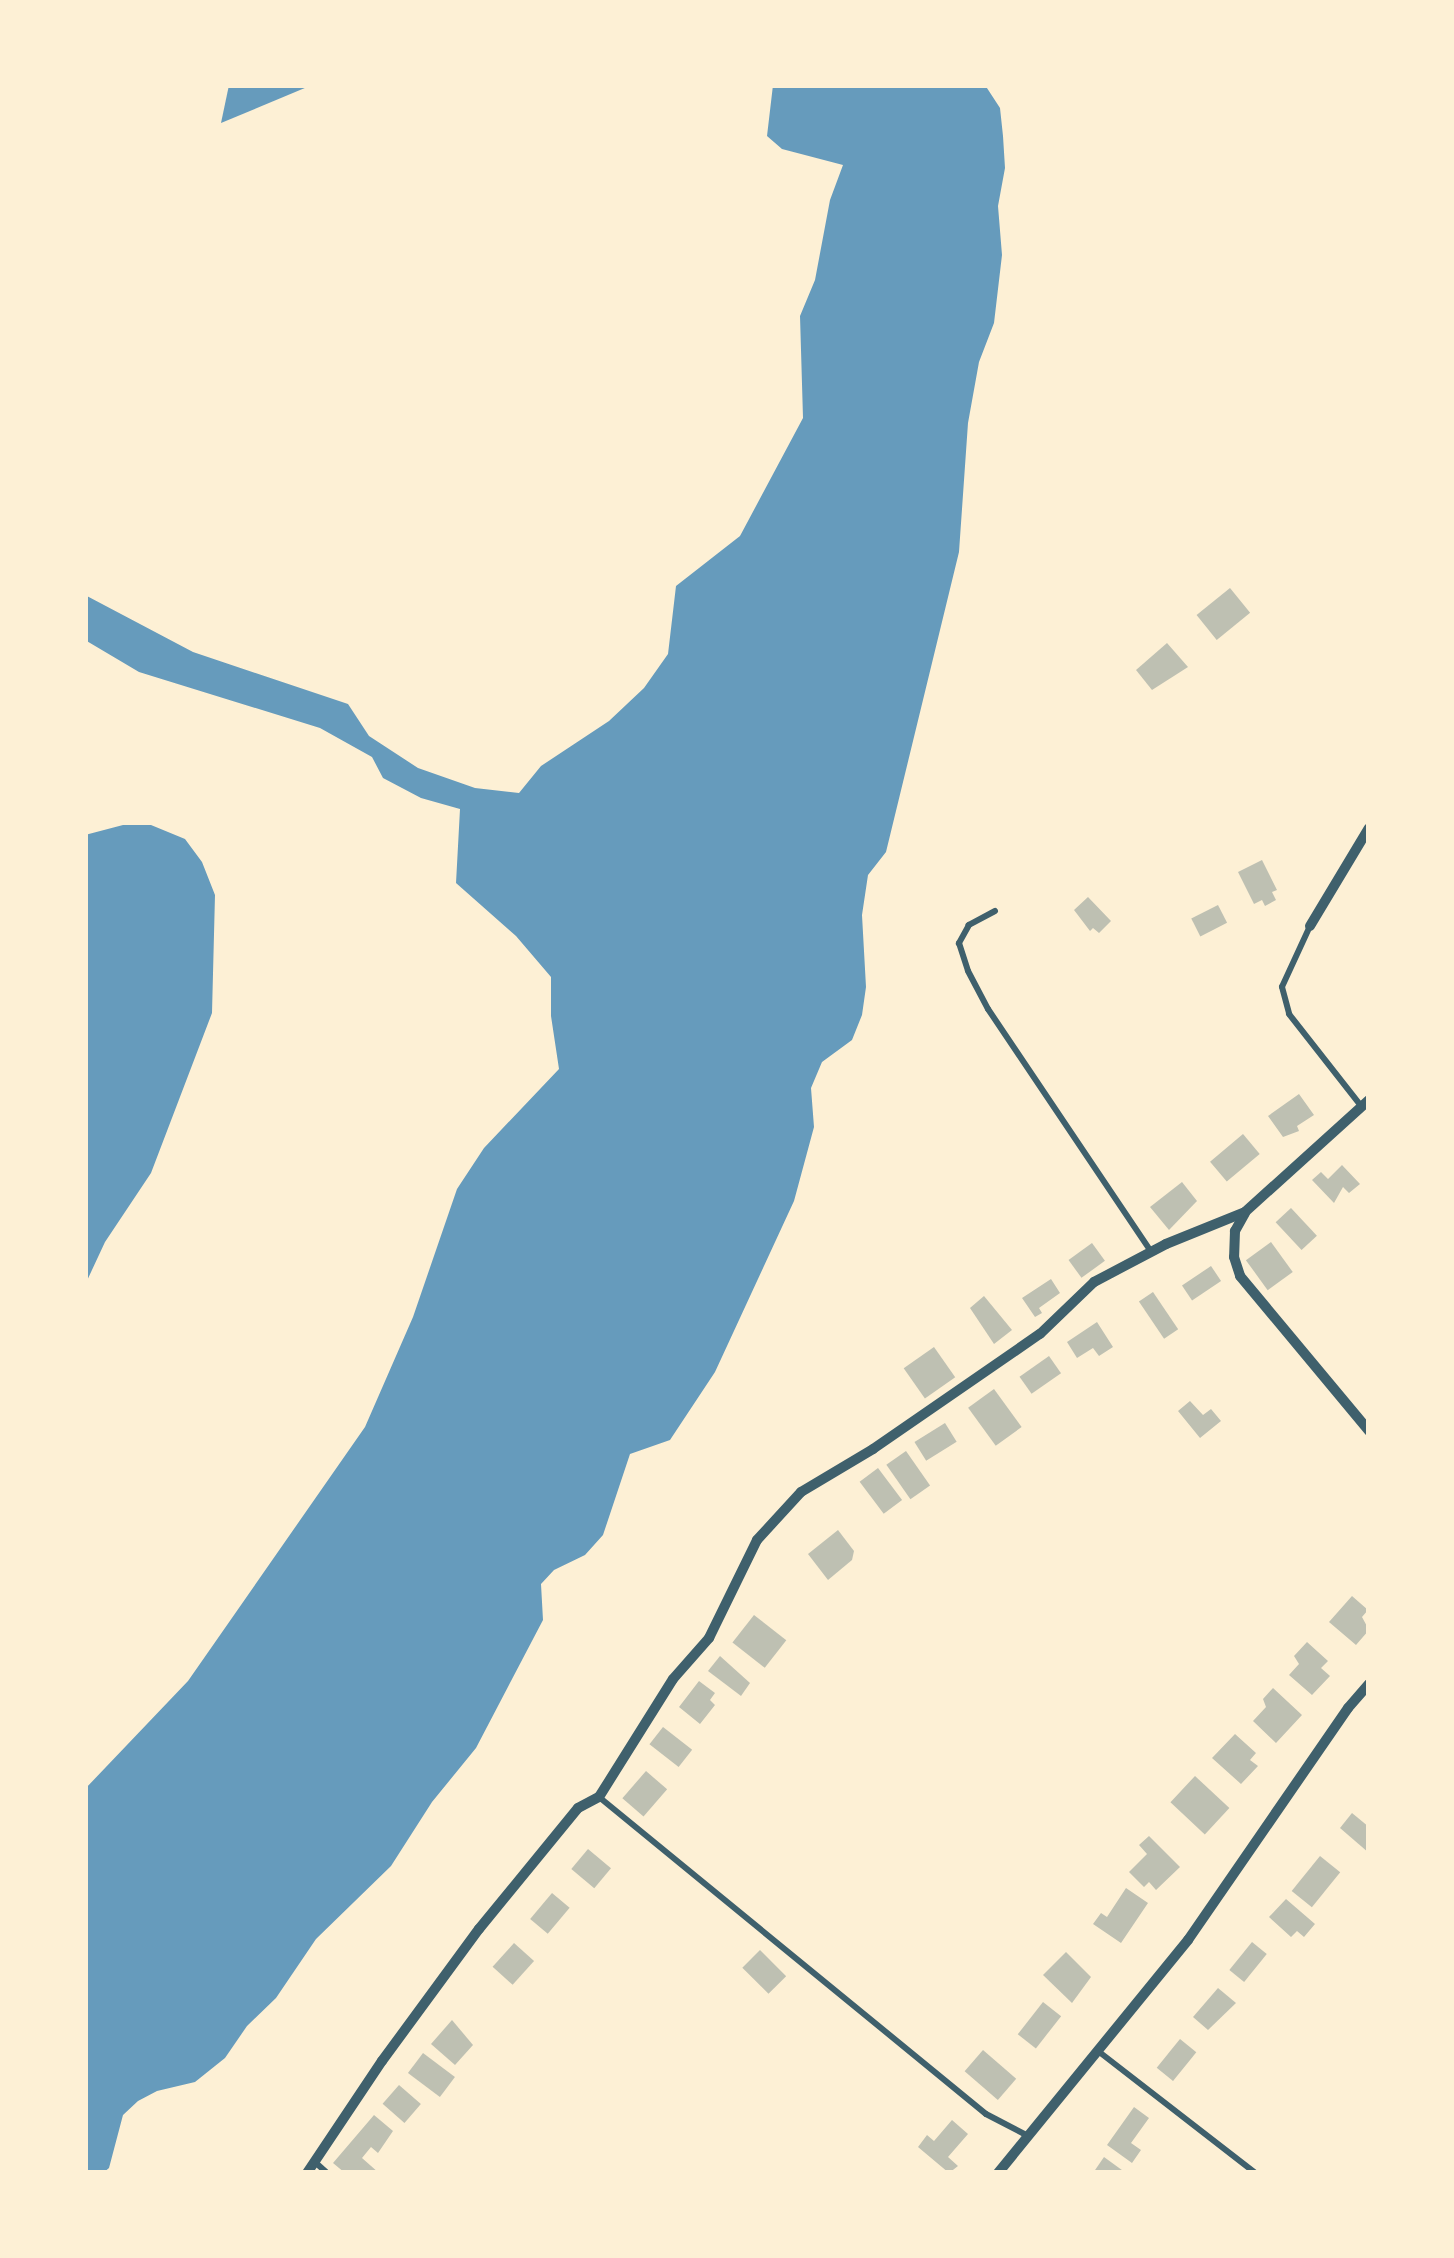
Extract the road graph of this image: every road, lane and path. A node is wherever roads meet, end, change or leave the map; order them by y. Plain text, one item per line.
1 (1369, 828) edge
2 (996, 912) dead end
3 (1310, 926) joint
4 (1365, 1103) edge
5 (1245, 1212) junction
6 (1151, 1252) junction
7 (1369, 1431) edge
8 (1369, 1684) edge
9 (599, 1797) junction
10 (1098, 2051) junction
11 (1028, 2136) junction
12 (316, 2163) junction
13 (307, 2173) edge
14 (327, 2173) edge
15 (998, 2173) edge
16 (1255, 2173) edge

1 - 3 street
2 - 6 lane
3 - 4 lane
4 - 5 street
5 - 6 street
5 - 7 street
6 - 9 street
8 - 10 street
9 - 11 lane
9 - 12 street
10 - 11 street
10 - 16 lane
11 - 15 street
12 - 13 street
12 - 14 lane

